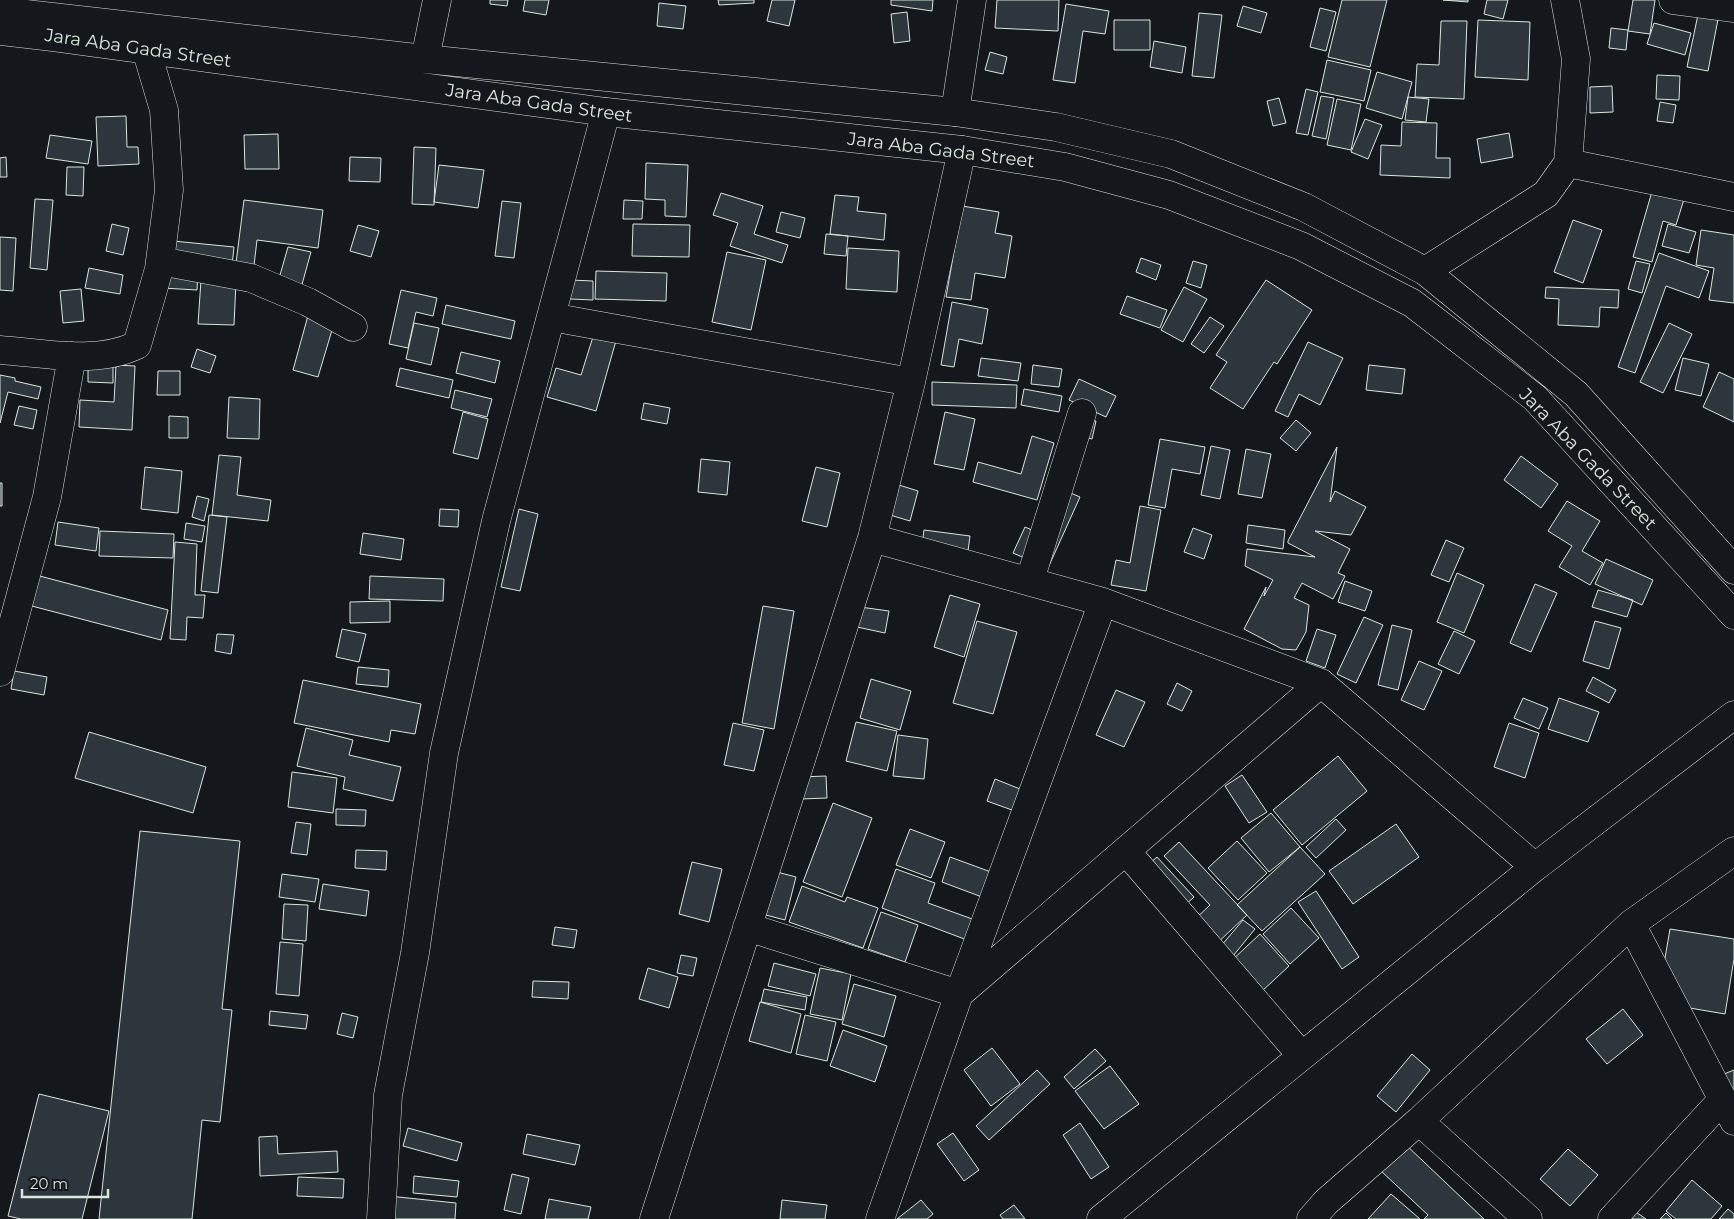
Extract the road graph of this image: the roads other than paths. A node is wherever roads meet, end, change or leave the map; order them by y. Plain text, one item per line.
1 (437, 0) edge
2 (972, 0) edge
3 (1565, 0) edge
4 (1673, 0) edge
5 (1734, 8) edge
6 (0, 11) edge
7 (0, 31) edge
8 (146, 49) junction
9 (425, 59) junction
10 (606, 112) junction
11 (955, 112) junction
12 (962, 150) junction
13 (1568, 163) junction
14 (1734, 197) edge
15 (160, 261) junction
16 (1425, 271) junction
17 (551, 317) junction
18 (353, 327) dead end
19 (0, 350) edge
20 (72, 356) junction
21 (911, 382) junction
22 (1082, 413) dead end
23 (872, 538) junction
24 (1734, 570) edge
25 (1030, 580) junction
26 (1103, 602) junction
27 (1734, 615) edge
28 (0, 672) edge
29 (1322, 683) junction
30 (1734, 715) edge
31 (1126, 851) junction
32 (1734, 851) edge
33 (1535, 867) junction
34 (1631, 924) junction
35 (747, 927) junction
36 (959, 994) junction
37 (1302, 1056) junction
38 (1728, 1110) edge
39 (1419, 1121) junction
40 (381, 1219) edge
41 (654, 1219) edge
42 (880, 1219) edge
43 (1101, 1219) edge
44 (1311, 1219) edge
45 (1528, 1219) edge
46 (1612, 1219) edge

1 - 9 street
2 - 11 street
3 - 13 street
4 - 5 street
6 - 9 street, Jara Aba Gada Street
7 - 8 street, Jara Aba Gada Street
8 - 10 street, Jara Aba Gada Street
8 - 15 street
9 - 11 street, Jara Aba Gada Street
10 - 12 street, Jara Aba Gada Street
10 - 17 street
11 - 16 street, Jara Aba Gada Street
12 - 21 street
12 - 27 street, Jara Aba Gada Street
13 - 14 street
13 - 16 street
15 - 18 street
15 - 20 street
16 - 24 street, Jara Aba Gada Street
17 - 21 street
17 - 40 street
19 - 20 street
20 - 28 street
21 - 23 street
22 - 25 street
23 - 25 street
23 - 35 street
25 - 26 street
26 - 29 street
26 - 36 street
29 - 31 street
29 - 33 street
30 - 33 street
31 - 36 street
31 - 37 street
32 - 34 street
33 - 37 street
34 - 38 street
34 - 39 street
35 - 36 street
35 - 41 street
36 - 42 street
37 - 43 street
38 - 46 street
39 - 44 street
39 - 45 street

